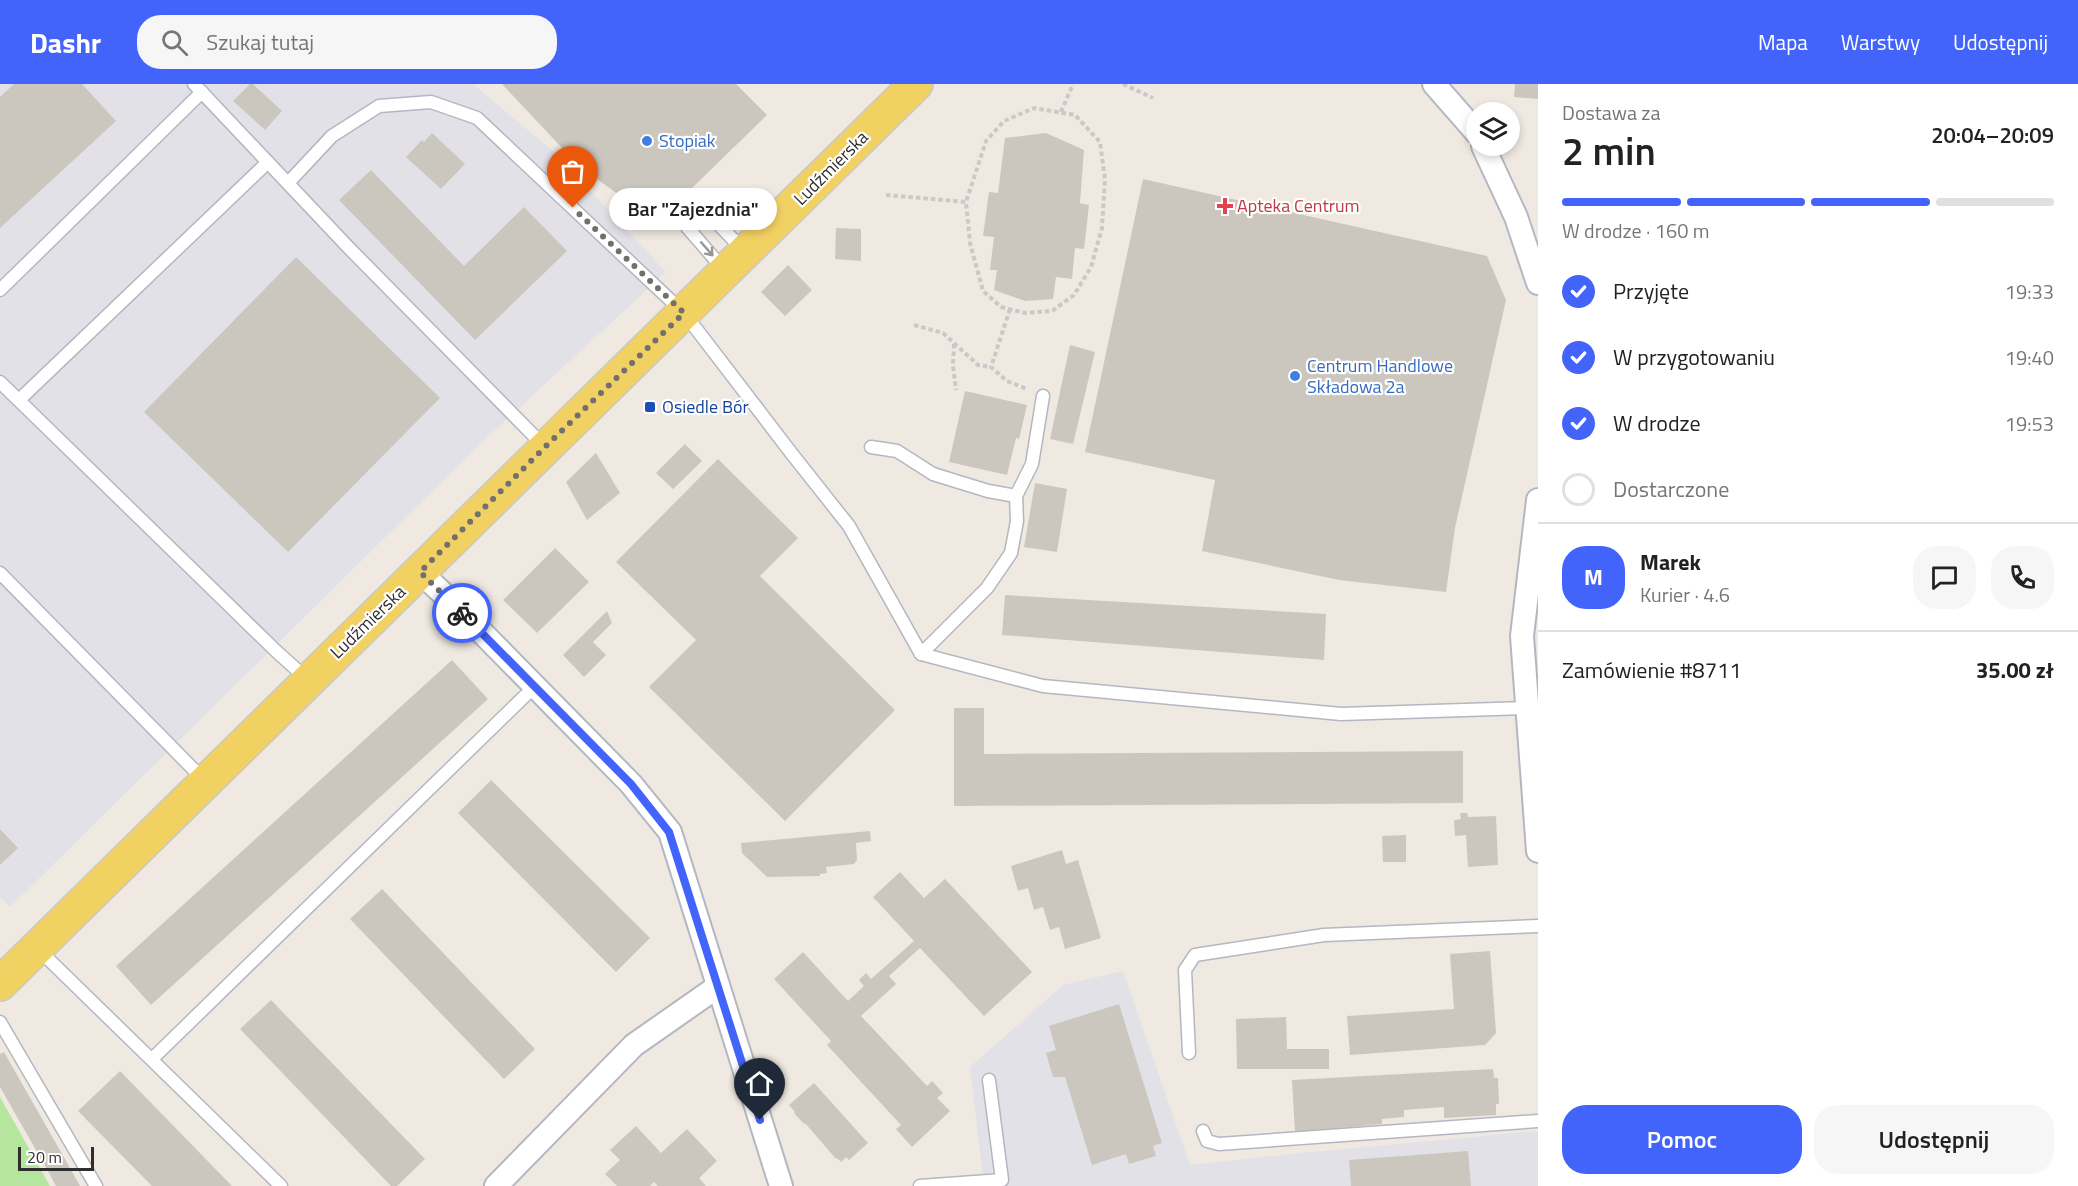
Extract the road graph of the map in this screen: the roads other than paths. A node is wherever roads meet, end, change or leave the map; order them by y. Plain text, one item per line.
1 (916, 84) edge
2 (1434, 84) edge
3 (198, 88) edge
4 (1466, 121) edge
5 (1488, 156) edge
6 (268, 162) junction
7 (288, 183) junction
8 (706, 211) dead end
9 (687, 227) dead end
10 (736, 263) junction
11 (1538, 283) edge
12 (0, 290) edge
13 (684, 313) junction
14 (0, 382) edge
15 (1043, 396) road end
16 (19, 400) junction
17 (545, 447) junction
18 (871, 447) dead end
19 (1016, 496) junction
20 (1538, 500) edge
21 (420, 572) junction
22 (0, 573) edge
23 (1531, 614) edge
24 (921, 654) junction
25 (309, 681) junction
26 (534, 687) junction
27 (1526, 708) junction
28 (206, 782) junction
29 (1538, 851) edge
30 (1538, 926) edge
31 (36, 948) junction
32 (0, 984) edge
33 (717, 987) junction
34 (0, 1022) edge
35 (1190, 1053) dead end
36 (152, 1059) junction
37 (989, 1080) dead end
38 (1538, 1121) edge
39 (1203, 1131) dead end
40 (96, 1186) edge
41 (281, 1186) edge
42 (496, 1186) edge
43 (781, 1186) edge
44 (920, 1186) edge

1 - 10 main road, Ludźmierska
2 - 4 street
3 - 6 lane
3 - 12 lane
5 - 11 street
6 - 7 lane
6 - 16 lane
7 - 13 lane
7 - 17 lane
8 - 10 lane
9 -> 10 lane
10 - 13 main road, Ludźmierska
13 - 17 main road, Ludźmierska
13 - 24 lane
14 - 16 lane
15 - 19 lane
16 - 25 lane
17 - 21 main road, Ludźmierska
18 - 19 lane
19 - 24 lane
20 - 23 street
21 - 25 main road, Ludźmierska
21 - 26 street
22 - 28 lane
23 - 27 street
24 - 27 lane
25 - 28 main road, Ludźmierska
26 - 33 street
26 - 36 lane
27 - 29 street
28 - 31 main road, Ludźmierska
30 - 35 lane
31 - 32 main road, Ludźmierska
31 - 36 lane
33 - 42 street
33 - 43 street
34 - 40 lane
36 - 41 lane
37 - 44 lane
38 - 39 lane

